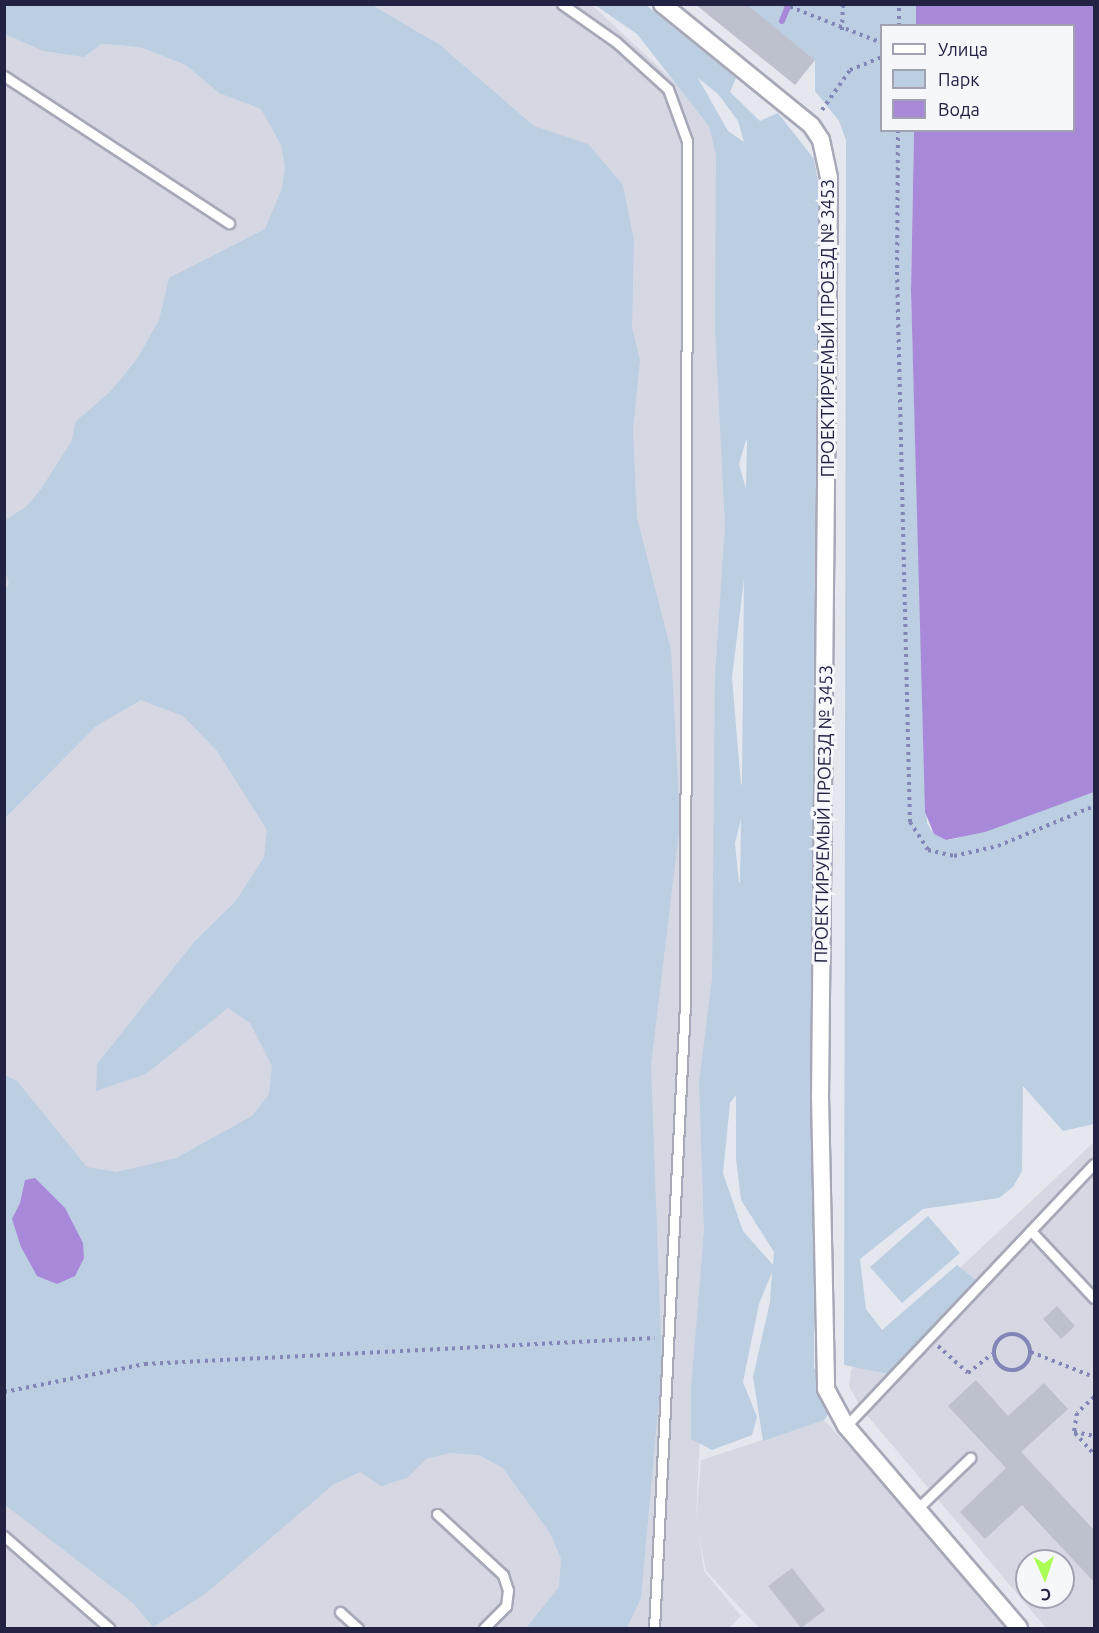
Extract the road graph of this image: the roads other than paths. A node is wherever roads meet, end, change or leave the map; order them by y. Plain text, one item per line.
1 (562, 4) edge
2 (663, 4) edge
3 (4, 76) edge
4 (228, 223) dead end
5 (1095, 1164) edge
6 (1031, 1231) junction
7 (1095, 1298) edge
8 (846, 1426) junction
9 (970, 1458) dead end
10 (917, 1509) junction
11 (437, 1514) dead end
12 (4, 1536) edge
13 (340, 1612) dead end
14 (109, 1629) edge
15 (358, 1629) edge
16 (484, 1629) edge
17 (654, 1629) edge
18 (1019, 1629) edge

1 - 17 lane
2 - 8 street, ПРОЕКТИРУЕМЫЙ ПРОЕЗД № 3453
3 - 4 lane
5 - 6 lane
6 - 7 lane
6 - 8 lane
8 - 10 street, ПРОЕКТИРУЕМЫЙ ПРОЕЗД № 3453
9 - 10 lane
10 - 18 street, ПРОЕКТИРУЕМЫЙ ПРОЕЗД № 3453
11 - 16 lane
12 - 14 lane
13 - 15 lane

